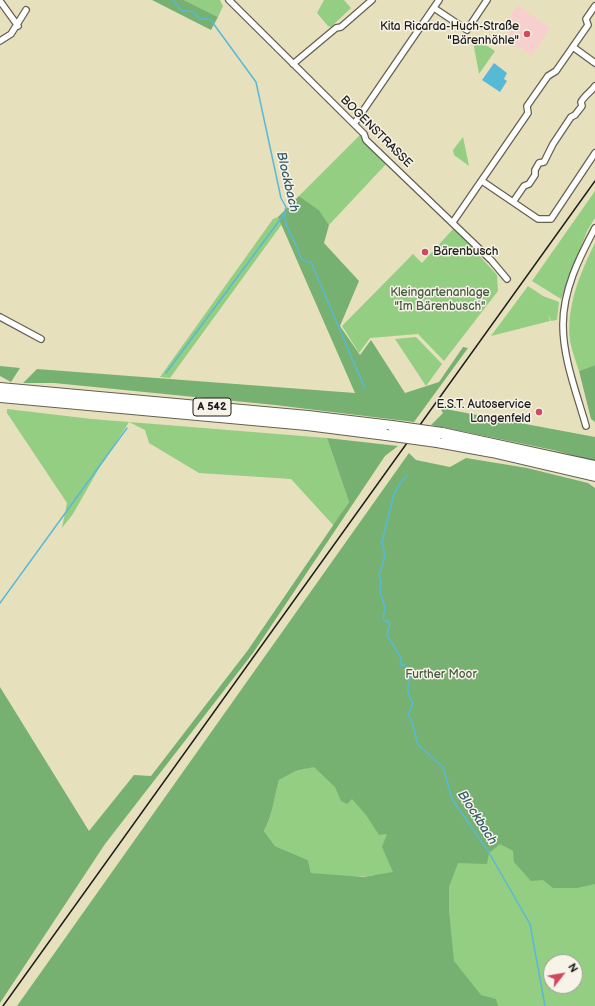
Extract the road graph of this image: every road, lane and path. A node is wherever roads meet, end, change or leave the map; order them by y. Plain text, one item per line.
1 (229, 0) edge
2 (372, 0) edge
3 (439, 0) edge
4 (488, 0) edge
5 (0, 1) edge
6 (595, 6) edge
7 (434, 8) junction
8 (26, 10) dead end
9 (18, 26) junction
10 (0, 41) edge
11 (573, 47) junction
12 (595, 63) edge
13 (293, 64) junction
14 (595, 86) edge
15 (354, 124) junction
16 (595, 153) edge
17 (482, 181) junction
18 (513, 202) junction
19 (453, 222) junction
20 (595, 228) edge
21 (507, 279) dead end
22 (0, 317) edge
23 (40, 339) dead end
24 (0, 388) edge
25 (0, 397) edge
26 (586, 426) dead end
27 (439, 438) junction
28 (595, 466) edge
29 (563, 467) junction
30 (595, 476) edge
31 (595, 481) edge

1 - 13 street, BOGENSTRASSE
2 - 13 street
3 - 7 street
4 - 7 street
5 - 9 street
6 - 11 street
7 - 15 street
8 - 9 street
9 - 10 street
11 - 12 street
11 - 17 street
13 - 15 street, BOGENSTRASSE
14 - 18 street
15 - 19 street, BOGENSTRASSE
16 - 18 street
17 - 18 street
17 - 19 street
19 - 21 street, BOGENSTRASSE
20 - 26 street
22 - 23 street
24 - 27 highway, A 542, bridge
25 - 27 highway, A 542, bridge
27 - 28 highway, A 542
27 - 29 highway, A 542
29 - 30 highway, A 542
29 - 31 highway

